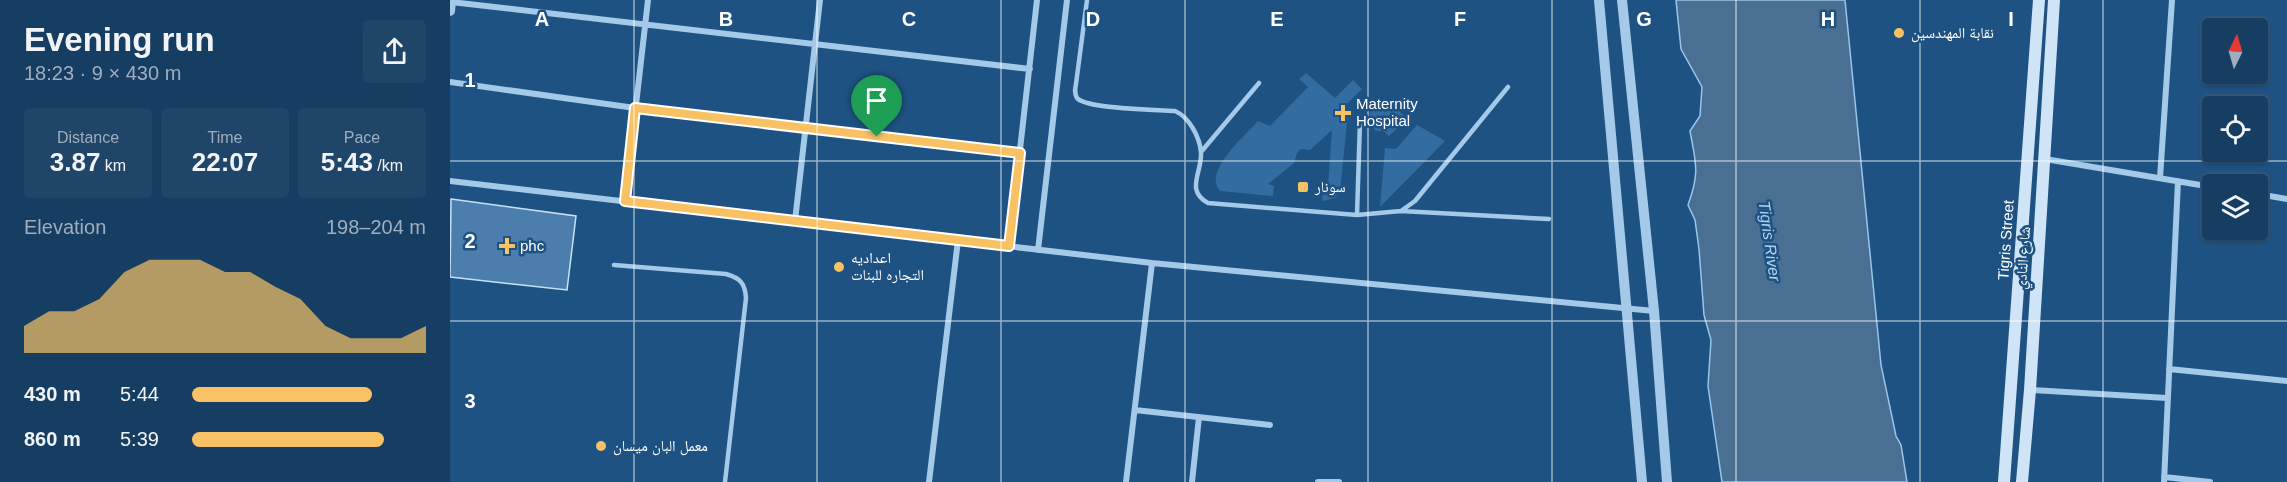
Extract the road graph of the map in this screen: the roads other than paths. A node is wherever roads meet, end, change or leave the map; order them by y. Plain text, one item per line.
1 (648, 0) edge
2 (820, 0) edge
3 (1037, 0) edge
4 (1067, 0) edge
5 (1087, 0) edge
6 (1599, 0) edge
7 (1622, 0) edge
8 (2039, 0) edge
9 (2054, 0) edge
10 (2172, 0) edge
11 (451, 4) edge
12 (645, 24) junction
13 (815, 44) junction
14 (1029, 69) junction
15 (450, 82) edge
16 (1259, 83) dead end
17 (1508, 87) dead end
18 (635, 108) junction
19 (1360, 121) dead end
20 (805, 128) junction
21 (1201, 152) junction
22 (1020, 153) junction
23 (2045, 159) junction
24 (2160, 178) junction
25 (450, 181) edge
26 (2178, 181) junction
27 (2202, 185) edge
28 (2268, 196) edge
29 (2287, 199) edge
30 (625, 201) junction
31 (1401, 211) junction
32 (1357, 215) junction
33 (1549, 219) dead end
34 (795, 221) junction
35 (958, 240) junction
36 (1009, 246) junction
37 (1038, 250) junction
38 (1152, 263) junction
39 (614, 265) dead end
40 (1628, 310) junction
41 (1654, 311) junction
42 (2169, 369) junction
43 (2287, 381) edge
44 (2030, 390) junction
45 (2168, 398) junction
46 (1135, 410) junction
47 (1199, 417) junction
48 (1270, 425) dead end
49 (2164, 479) edge
50 (725, 482) edge
51 (929, 482) edge
52 (1126, 482) edge
53 (1192, 482) edge
54 (1318, 482) edge
55 (1339, 482) edge
56 (1642, 482) edge
57 (1667, 482) edge
58 (2004, 482) edge
59 (2022, 482) edge
60 (2210, 482) edge

1 - 12 street
2 - 13 street
3 - 14 street
4 - 37 street
5 - 21 lane
6 - 40 street
7 - 41 street
8 - 58 main road, Tigris Street
9 - 23 main road, شارع النادي
10 - 24 street
11 - 12 street
12 - 13 street
12 - 18 street
13 - 14 street
13 - 20 street
14 - 22 street
15 - 18 street
16 - 21 lane
17 - 31 lane
18 - 20 street
18 - 30 street
19 - 32 lane
20 - 22 street
20 - 34 street
21 - 32 lane
22 - 36 street
23 - 24 street
23 - 44 main road, شارع النادي
24 - 26 street
25 - 30 street
26 - 27 street
26 - 42 street
28 - 29 street
30 - 34 street
31 - 32 lane
31 - 33 lane
34 - 35 street
35 - 36 street
35 - 51 street
36 - 37 street
37 - 38 street
38 - 40 street
38 - 46 street
39 - 50 lane
40 - 41 street
40 - 56 street
41 - 57 street
42 - 43 street
42 - 45 street
44 - 45 street
44 - 59 main road, شارع النادي
45 - 49 street
46 - 47 street
46 - 52 street
47 - 48 street
47 - 53 street
49 - 60 street
54 - 55 street

